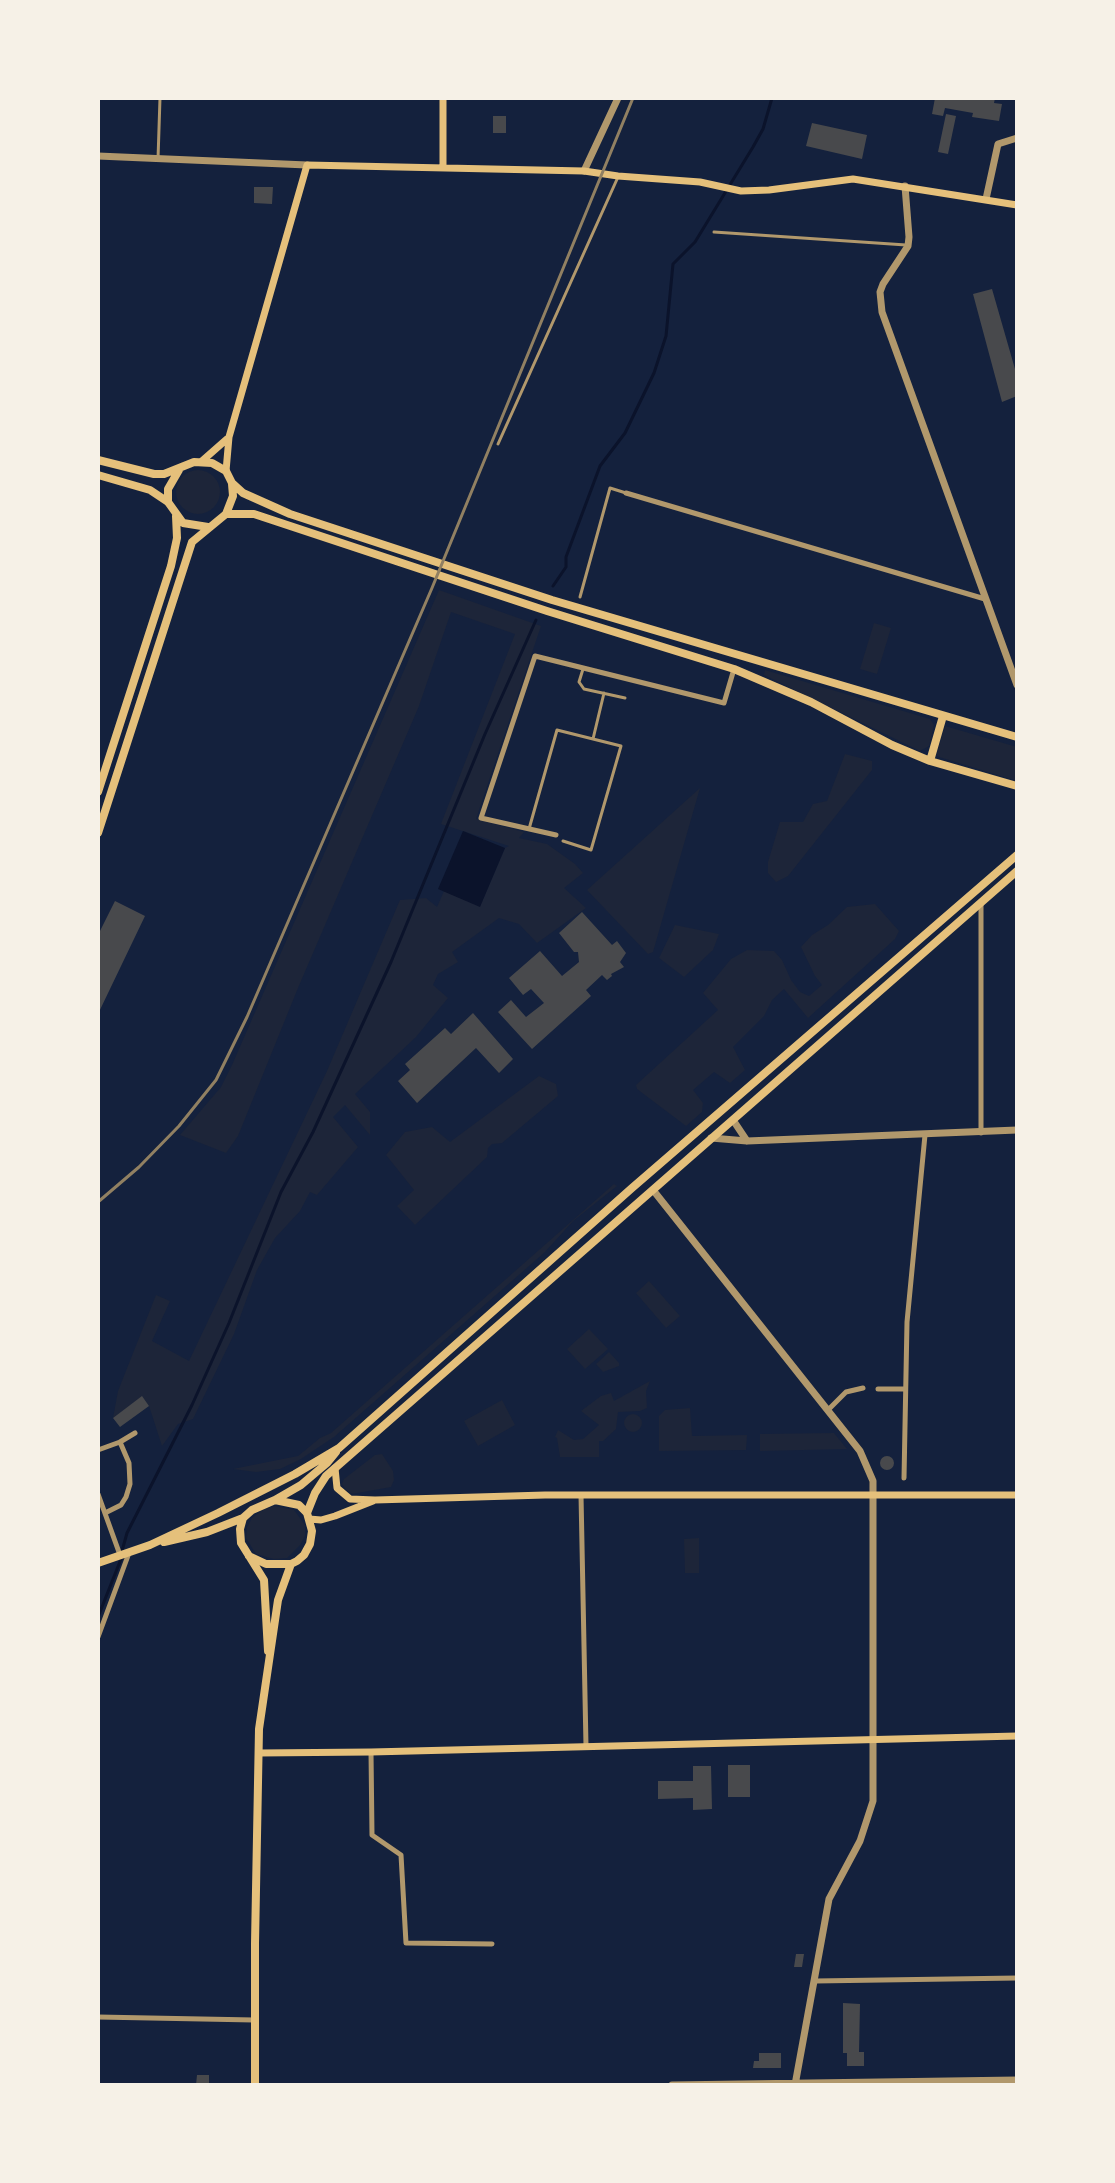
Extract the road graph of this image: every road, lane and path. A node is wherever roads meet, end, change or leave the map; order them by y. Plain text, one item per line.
1 (160, 98) edge
2 (443, 98) edge
3 (618, 98) edge
4 (1017, 138) edge
5 (98, 156) edge
6 (158, 159) junction
7 (307, 165) junction
8 (443, 167) junction
9 (584, 171) junction
10 (618, 176) junction
11 (905, 186) junction
12 (986, 199) junction
13 (1017, 205) edge
14 (714, 232) dead end
15 (908, 246) junction
16 (229, 437) junction
17 (498, 444) dead end
18 (98, 460) edge
19 (202, 461) junction
20 (179, 469) junction
21 (226, 471) junction
22 (98, 475) edge
23 (232, 483) junction
24 (626, 493) joint
25 (168, 502) junction
26 (226, 514) junction
27 (176, 516) junction
28 (209, 527) junction
29 (580, 597) dead end
30 (986, 599) junction
31 (583, 669) junction
32 (734, 669) junction
33 (1017, 685) edge
34 (604, 693) junction
35 (625, 698) dead end
36 (943, 716) junction
37 (1015, 735) edge
38 (593, 739) junction
39 (930, 761) junction
40 (1017, 786) edge
41 (98, 792) edge
42 (529, 829) junction
43 (98, 833) edge
44 (556, 835) dead end
45 (563, 841) dead end
46 (1017, 855) edge
47 (1017, 871) edge
48 (981, 902) junction
49 (733, 1120) junction
50 (1017, 1130) edge
51 (981, 1133) junction
52 (925, 1135) junction
53 (711, 1138) junction
54 (747, 1141) junction
55 (653, 1190) junction
56 (863, 1388) dead end
57 (878, 1389) dead end
58 (904, 1389) junction
59 (828, 1411) junction
60 (135, 1433) dead end
61 (120, 1442) junction
62 (339, 1448) junction
63 (98, 1450) edge
64 (335, 1468) junction
65 (904, 1478) dead end
66 (98, 1494) edge
67 (581, 1495) junction
68 (1017, 1495) edge
69 (874, 1496) junction
70 (275, 1500) junction
71 (375, 1500) junction
72 (105, 1513) junction
73 (308, 1516) junction
74 (243, 1518) junction
75 (150, 1545) junction
76 (122, 1554) junction
77 (249, 1556) junction
78 (98, 1563) edge
79 (291, 1564) junction
80 (98, 1637) edge
81 (269, 1655) junction
82 (1017, 1736) edge
83 (875, 1740) junction
84 (586, 1748) junction
85 (371, 1752) junction
86 (259, 1753) junction
87 (492, 1944) dead end
88 (1017, 1978) edge
89 (815, 1981) junction
90 (98, 2017) edge
91 (255, 2020) junction
92 (1017, 2080) edge
93 (795, 2083) edge
94 (255, 2085) edge
95 (672, 2085) edge

1 - 6 lane
2 - 8 main road
3 - 9 street
4 - 12 street
5 - 6 street
6 - 7 street
7 - 8 main road
7 - 16 main road
8 - 9 main road
9 - 10 main road
10 - 11 main road
10 - 17 lane
11 - 12 main road
11 - 15 street
12 - 13 main road
14 - 15 lane
15 - 30 street
16 - 19 main road
16 - 21 main road
18 - 20 main road
19 - 20 main road
19 - 21 main road
20 - 25 main road
21 - 23 main road
22 - 25 main road
23 - 26 main road
23 - 36 main road
24 - 29 lane
24 - 30 street
25 - 27 main road
26 - 28 main road
26 - 32 main road
27 - 28 main road
27 - 41 main road
28 - 43 main road
30 - 33 street
31 - 32 street
31 - 34 lane
31 - 42 street
32 - 39 main road
34 - 35 lane
34 - 38 lane
36 - 37 main road
36 - 39 main road
38 - 42 lane
38 - 45 lane
39 - 40 main road
42 - 44 street
46 - 62 main road
47 - 48 main road
48 - 49 main road
48 - 51 street
49 - 53 main road
49 - 54 street
50 - 51 street
51 - 52 street
52 - 54 street
52 - 58 street
53 - 54 street
53 - 55 main road
55 - 59 street
55 - 64 main road
56 - 59 street
57 - 58 street
58 - 65 street
59 - 69 street
60 - 61 street
61 - 63 street
61 - 72 street
62 - 70 main road
62 - 75 main road
64 - 71 main road
64 - 73 main road
66 - 72 street
67 - 69 main road
67 - 71 main road
67 - 84 street
68 - 69 main road
69 - 83 street
70 - 73 main road
70 - 74 main road
71 - 73 main road
72 - 76 street
73 - 79 main road
74 - 75 main road
74 - 77 main road
75 - 76 main road
76 - 78 main road
76 - 80 street
77 - 79 main road
77 - 81 main road
79 - 81 main road
81 - 86 main road
82 - 83 main road
83 - 84 main road
83 - 89 street
84 - 85 main road
85 - 86 main road
85 - 87 street
86 - 91 main road
88 - 89 street
89 - 93 street
90 - 91 street
91 - 94 main road
92 - 93 street
93 - 95 street

